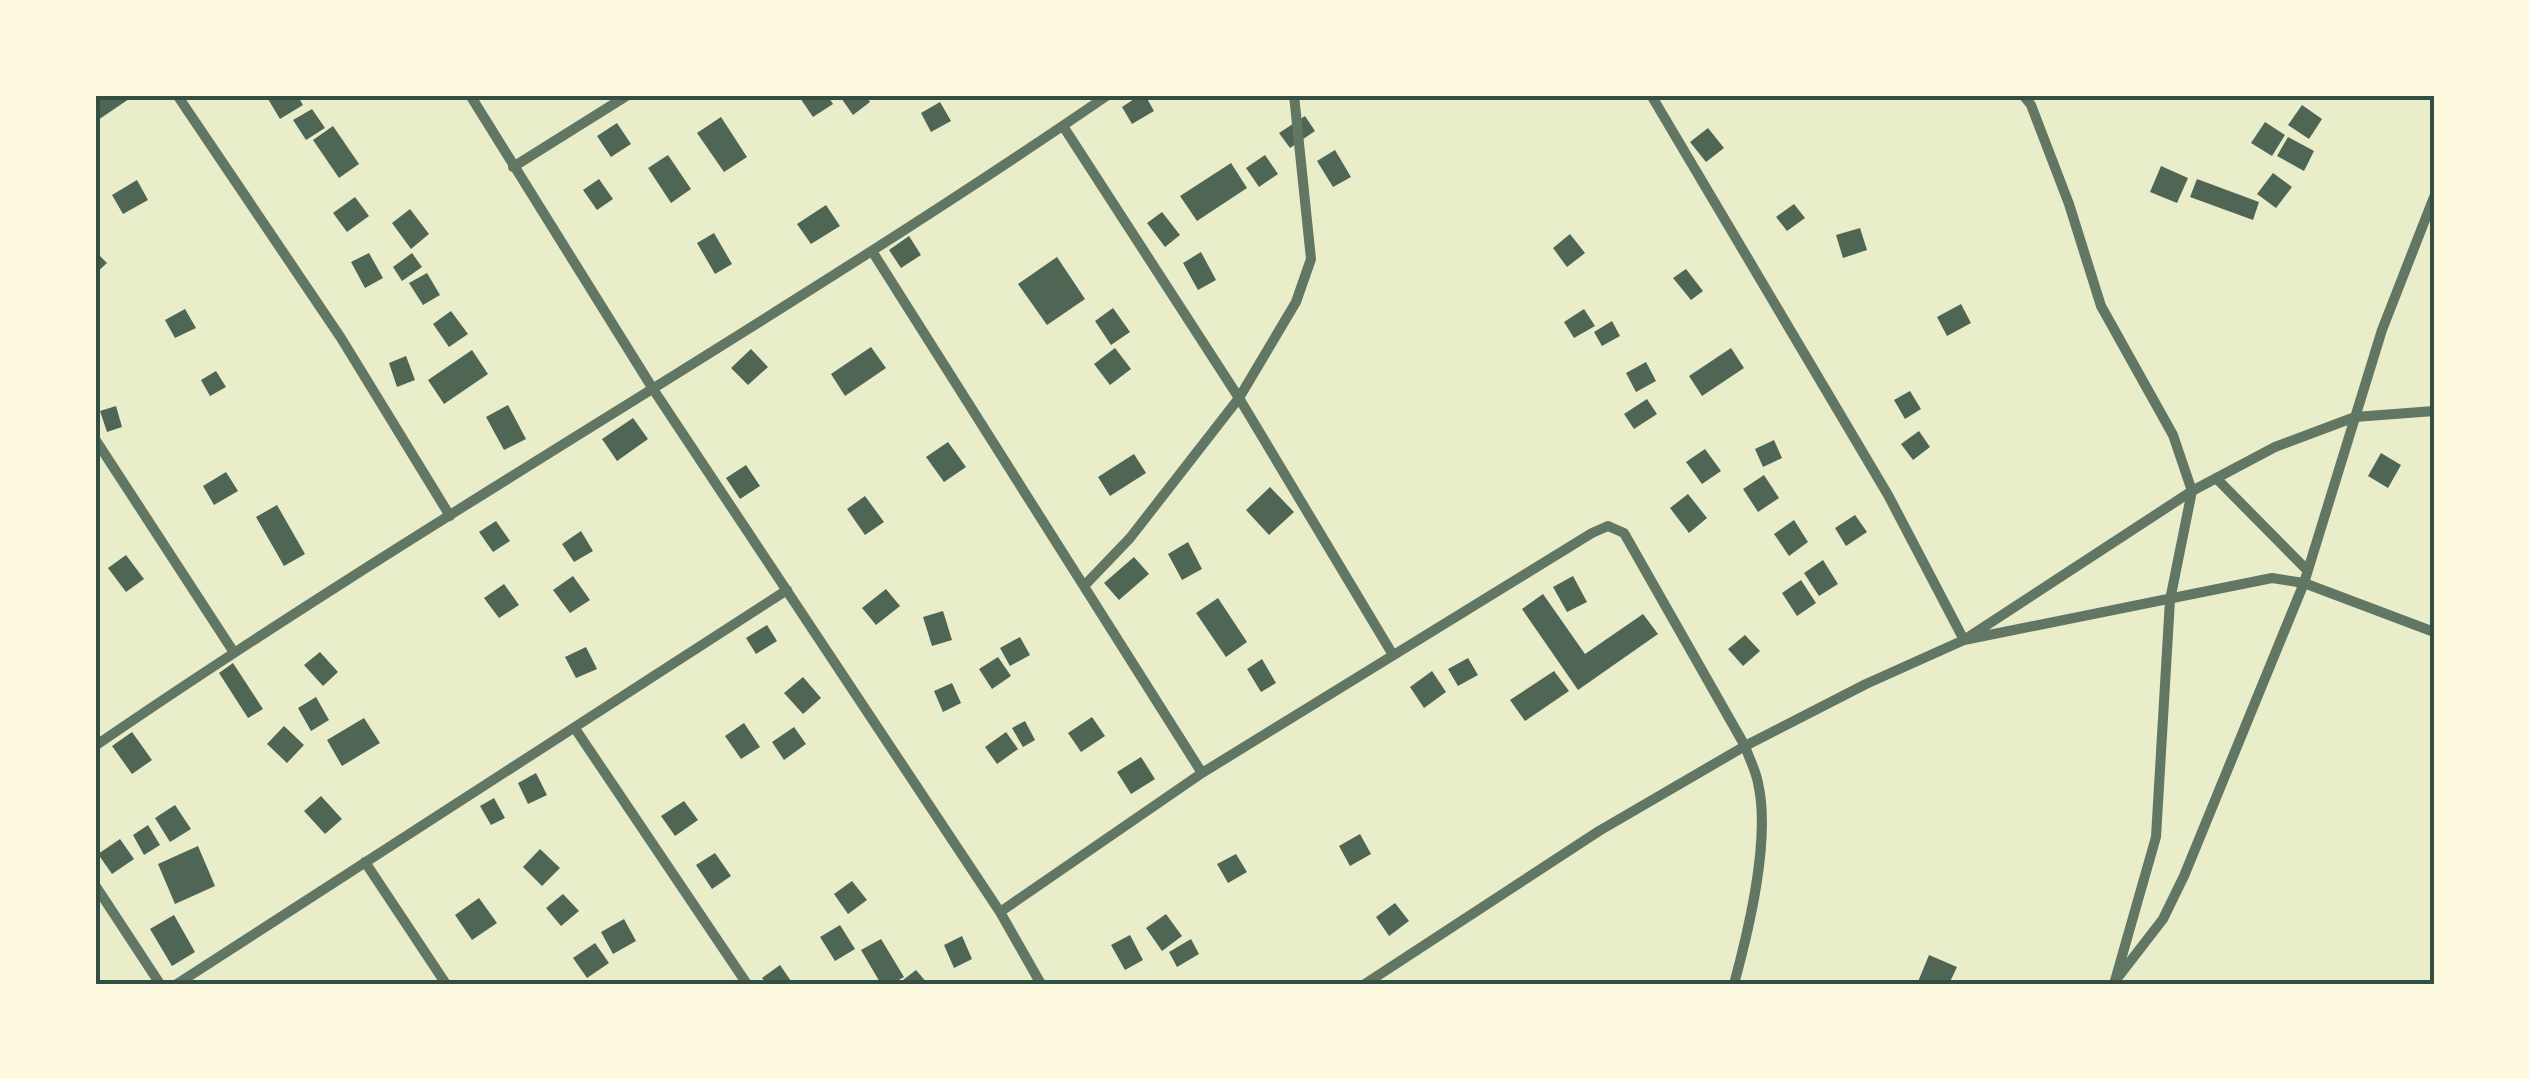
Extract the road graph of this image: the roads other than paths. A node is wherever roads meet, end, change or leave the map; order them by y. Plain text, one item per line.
1 (177, 95) edge
2 (470, 95) edge
3 (628, 95) edge
4 (1108, 95) edge
5 (1294, 95) edge
6 (1651, 95) edge
7 (2024, 95) edge
8 (1063, 126) junction
9 (513, 167) junction
10 (2434, 196) edge
11 (872, 251) junction
12 (652, 389) junction
13 (1239, 398) junction
14 (2434, 410) edge
15 (2355, 417) junction
16 (95, 439) edge
17 (2216, 478) junction
18 (2192, 490) junction
19 (450, 516) junction
20 (2308, 570) junction
21 (2304, 583) junction
22 (1084, 586) junction
23 (787, 590) junction
24 (2170, 600) junction
25 (2434, 632) edge
26 (1964, 640) junction
27 (233, 651) junction
28 (1393, 655) junction
29 (576, 730) junction
30 (95, 746) edge
31 (1745, 746) junction
32 (1202, 774) junction
33 (366, 862) junction
34 (95, 885) edge
35 (1000, 912) junction
36 (2115, 982) edge
37 (160, 984) edge
38 (178, 984) edge
39 (446, 984) edge
40 (747, 984) edge
41 (1042, 984) edge
42 (1365, 984) edge
43 (1734, 984) edge

1 - 19 street
2 - 9 street
3 - 9 street
4 - 8 street
5 - 13 street
6 - 26 street
7 - 18 street
8 - 11 street
8 - 13 street
9 - 12 street
10 - 15 street
11 - 12 street
11 - 22 street
12 - 19 street
12 - 23 street
13 - 22 street
13 - 28 street
14 - 15 street
15 - 17 street
15 - 20 street
16 - 27 street
17 - 18 street
17 - 20 street
18 - 24 street
18 - 26 street
19 - 27 street
20 - 21 street
21 - 24 street
21 - 25 street
21 - 36 street
22 - 32 street
23 - 29 street
23 - 35 street
24 - 26 street
24 - 36 street
26 - 31 street
27 - 30 street
28 - 31 street
28 - 32 street
29 - 33 street
29 - 40 street
31 - 42 street
31 - 43 street
32 - 35 street
33 - 38 street
33 - 39 street
34 - 37 street
35 - 41 street

